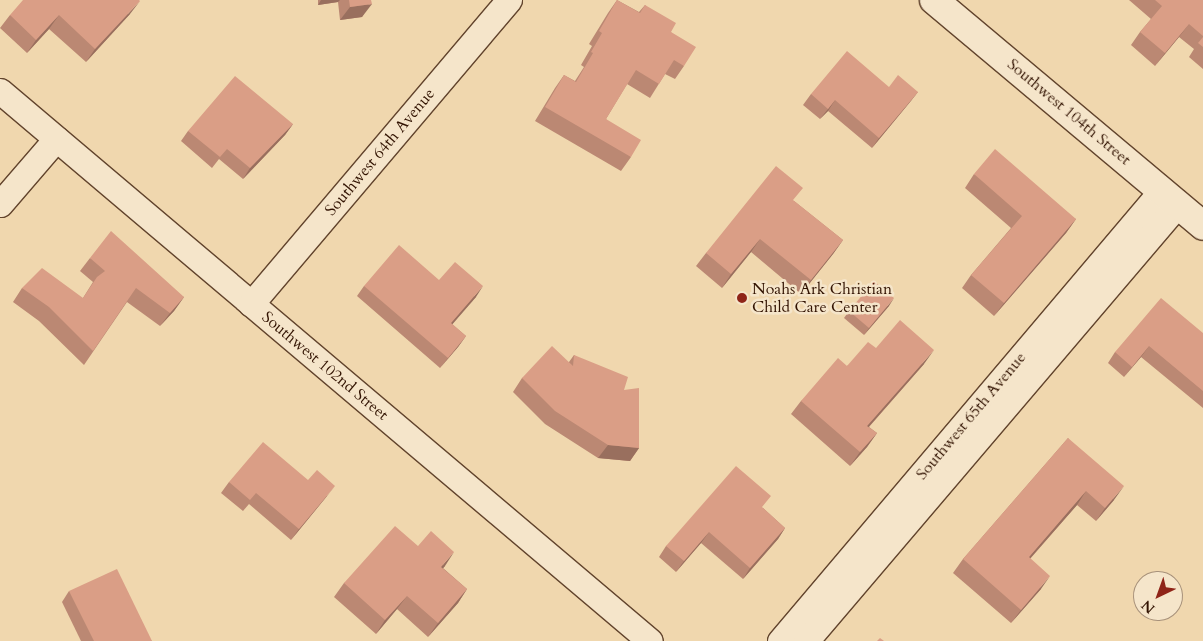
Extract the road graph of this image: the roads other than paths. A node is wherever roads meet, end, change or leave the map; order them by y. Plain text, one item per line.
1 (509, 0) edge
2 (934, 0) edge
3 (0, 91) edge
4 (56, 139) junction
5 (1170, 197) junction
6 (0, 204) edge
7 (1203, 226) edge
8 (252, 304) junction
9 (650, 641) edge
10 (780, 641) edge
11 (806, 641) edge

1 - 8 street, Southwest 64th Avenue
2 - 5 street, Southwest 104th Street
3 - 4 street, Southwest 102nd Street
4 - 6 street
4 - 8 street, Southwest 102nd Street
5 - 7 street, Southwest 104th Street
5 - 10 street, Southwest 65th Avenue
5 - 11 street, Southwest 65th Avenue
8 - 9 street, Southwest 102nd Street

